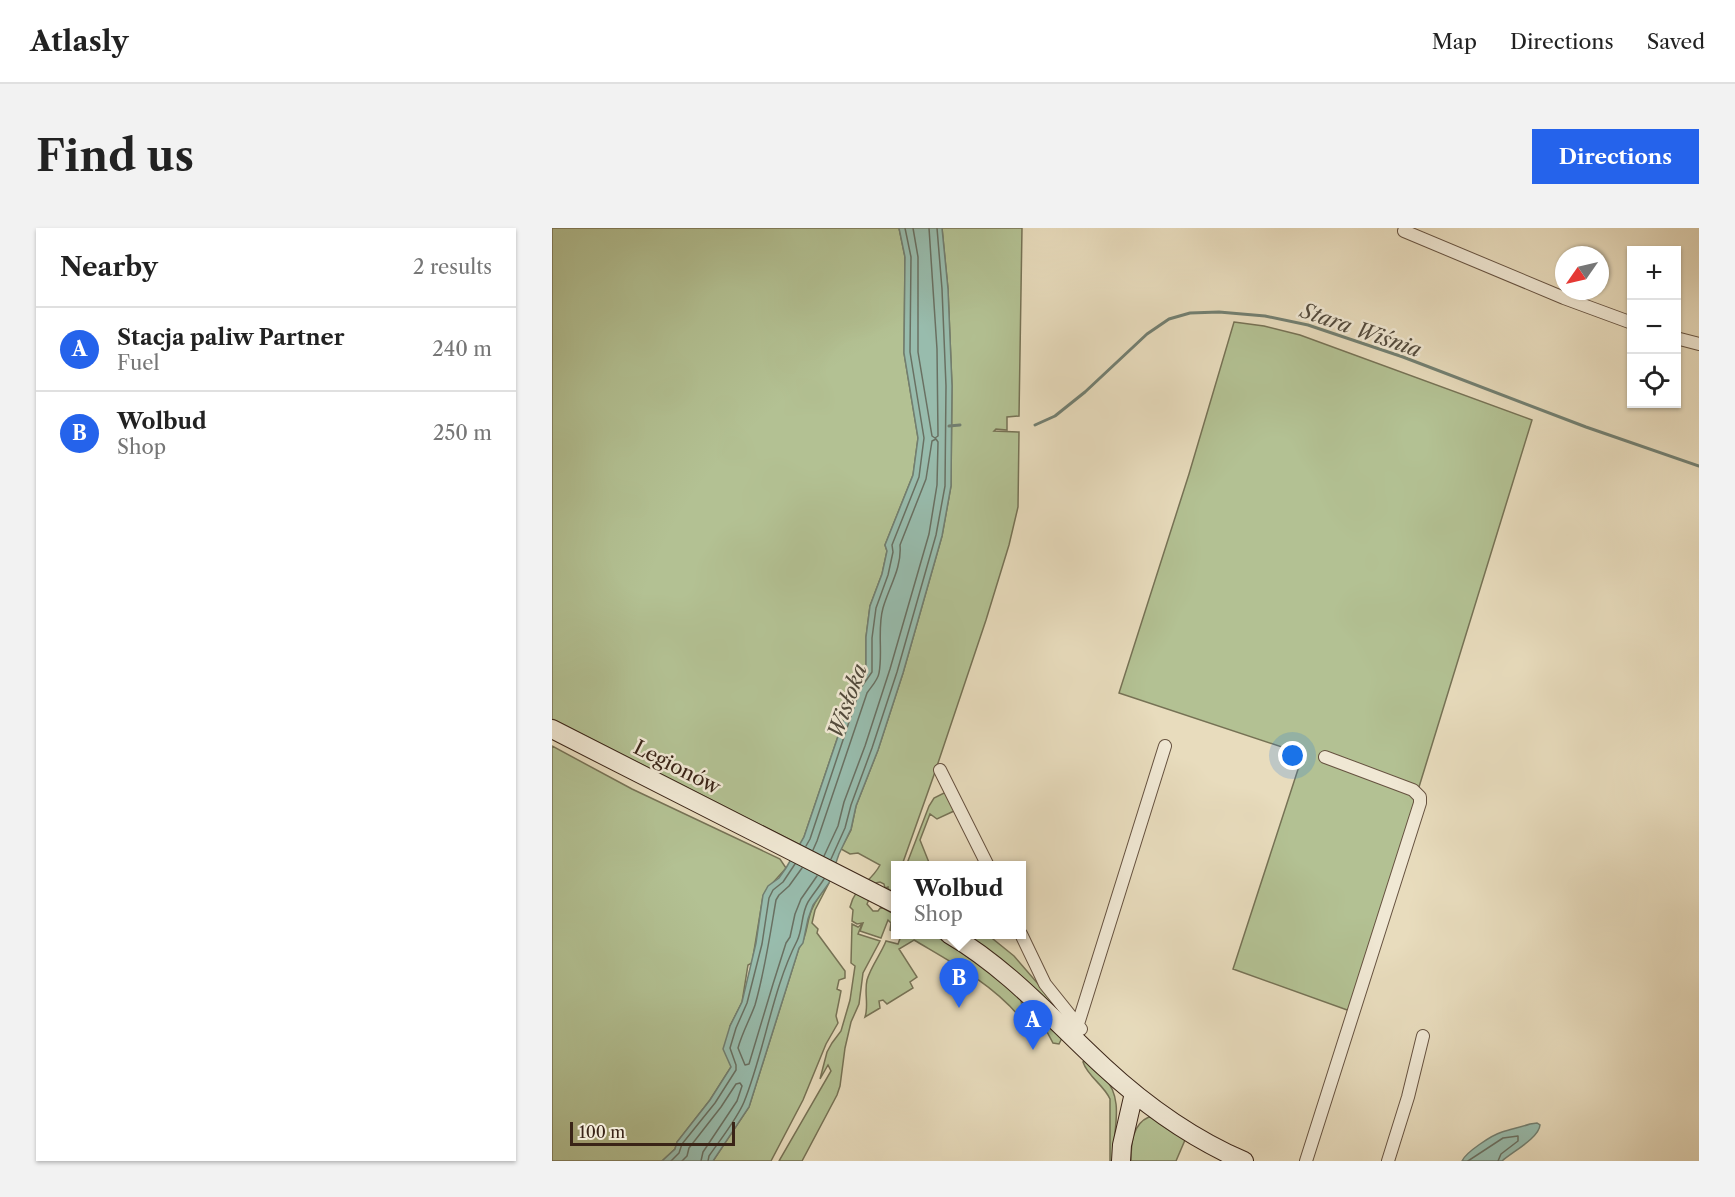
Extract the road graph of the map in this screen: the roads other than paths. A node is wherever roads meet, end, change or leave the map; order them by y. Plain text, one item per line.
1 (1404, 231) dead end
2 (1627, 321) edge
3 (1681, 339) edge
4 (1699, 344) edge
5 (552, 729) edge
6 (1164, 746) dead end
7 (1325, 757) dead end
8 (940, 770) dead end
9 (986, 861) edge
10 (890, 901) edge
11 (956, 939) edge
12 (1023, 939) edge
13 (1078, 1032) junction
14 (1423, 1036) dead end
15 (1134, 1093) junction
16 (1121, 1161) edge
17 (1244, 1161) edge
18 (1306, 1161) edge
19 (1388, 1161) edge

1 - 2 street
3 - 4 street
5 - 10 street, Legionów
6 - 13 street
7 - 18 street
8 - 9 street
11 - 13 street
12 - 13 street
13 - 15 street
14 - 19 street
15 - 16 street
15 - 17 street

